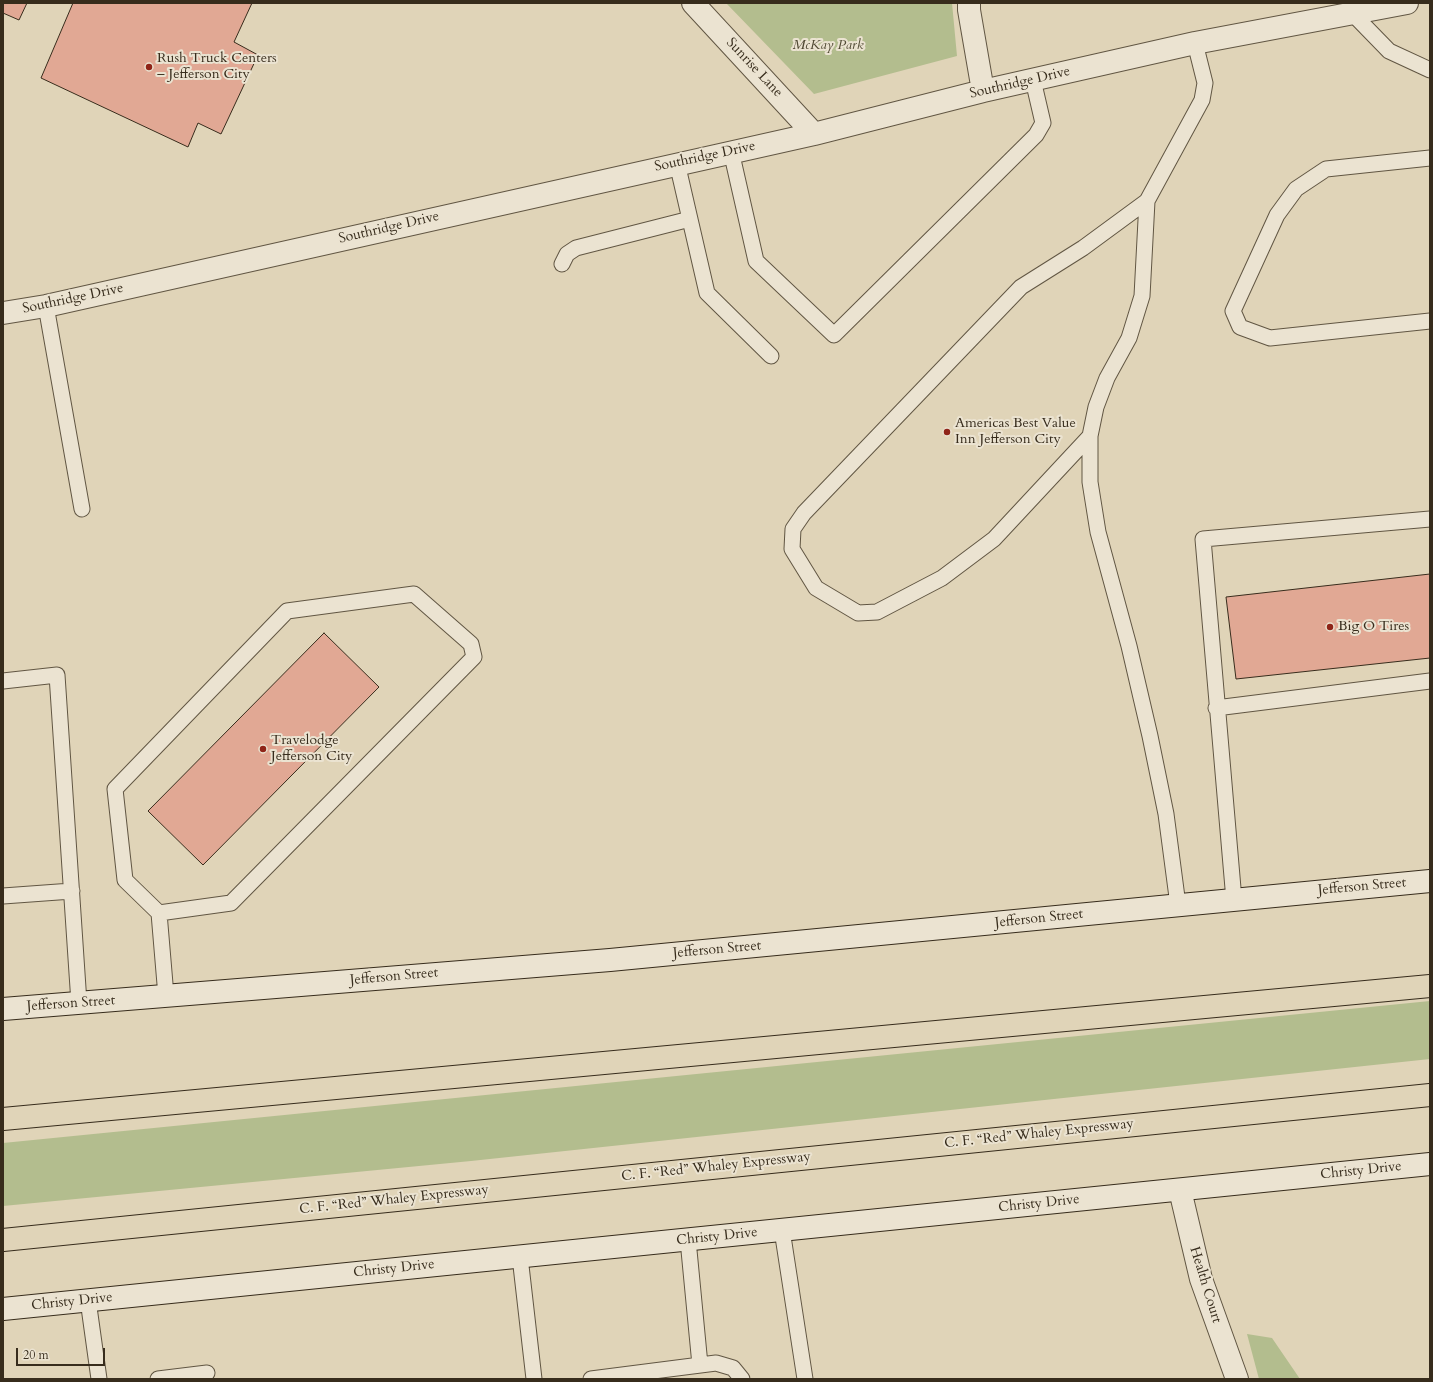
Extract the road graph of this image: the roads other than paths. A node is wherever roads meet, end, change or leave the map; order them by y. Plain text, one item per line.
1 (693, 3) edge
2 (969, 3) edge
3 (1407, 3) edge
4 (1352, 13) junction
5 (1195, 43) junction
6 (1430, 70) edge
7 (1032, 80) junction
8 (983, 91) junction
9 (814, 134) junction
10 (731, 151) junction
11 (1430, 158) edge
12 (677, 163) junction
13 (1147, 201) junction
14 (690, 219) junction
15 (562, 264) dead end
16 (46, 306) junction
17 (3, 314) edge
18 (1430, 321) edge
19 (771, 356) dead end
20 (1090, 436) junction
21 (82, 509) dead end
22 (1430, 519) edge
23 (3, 681) edge
24 (1430, 681) edge
25 (1216, 708) junction
26 (1430, 881) edge
27 (72, 891) junction
28 (3, 896) edge
29 (1234, 900) junction
30 (1178, 905) junction
31 (159, 913) junction
32 (1430, 986) edge
33 (166, 996) junction
34 (79, 1003) junction
35 (3, 1009) edge
36 (1430, 1095) edge
37 (3, 1119) edge
38 (1430, 1164) edge
39 (1180, 1190) junction
40 (782, 1230) junction
41 (3, 1240) edge
42 (688, 1240) junction
43 (520, 1257) junction
44 (88, 1300) junction
45 (3, 1309) edge
46 (700, 1365) junction
47 (207, 1373) dead end
48 (99, 1379) edge
49 (158, 1379) edge
50 (534, 1379) edge
51 (591, 1379) edge
52 (742, 1379) edge
53 (806, 1379) edge
54 (1237, 1379) edge

1 - 9 street, Sunrise Lane
2 - 8 street
3 - 4 street, Southridge Drive
4 - 5 street, Southridge Drive
4 - 6 lane
5 - 7 street, Southridge Drive
5 - 13 lane
7 - 8 street, Southridge Drive
7 - 10 lane
8 - 9 street, Southridge Drive
9 - 10 street, Southridge Drive
10 - 12 street, Southridge Drive
11 - 18 lane
12 - 14 lane
12 - 16 street, Southridge Drive
13 - 20 lane
13 - 20 lane
14 - 15 lane
14 - 19 lane
16 - 17 street, Southridge Drive
16 - 21 lane
20 - 30 lane
22 - 25 lane
23 - 27 lane
24 - 25 lane
25 - 29 lane
26 - 29 street, Jefferson Street
27 - 28 lane
27 - 34 lane
29 - 30 street, Jefferson Street
30 - 33 street, Jefferson Street
31 - 31 lane
31 - 33 lane
32 - 37 highway
33 - 34 street, Jefferson Street
34 - 35 street, Jefferson Street
36 - 41 highway, C. F. “Red” Whaley Expressway
38 - 39 street, Christy Drive
39 - 40 street, Christy Drive
39 - 54 street, Health Court
40 - 42 street, Christy Drive
40 - 53 lane
42 - 43 street, Christy Drive
42 - 46 lane
43 - 44 street, Christy Drive
43 - 50 lane
44 - 45 street, Christy Drive
44 - 48 lane
46 - 51 lane
46 - 52 lane
47 - 49 lane

